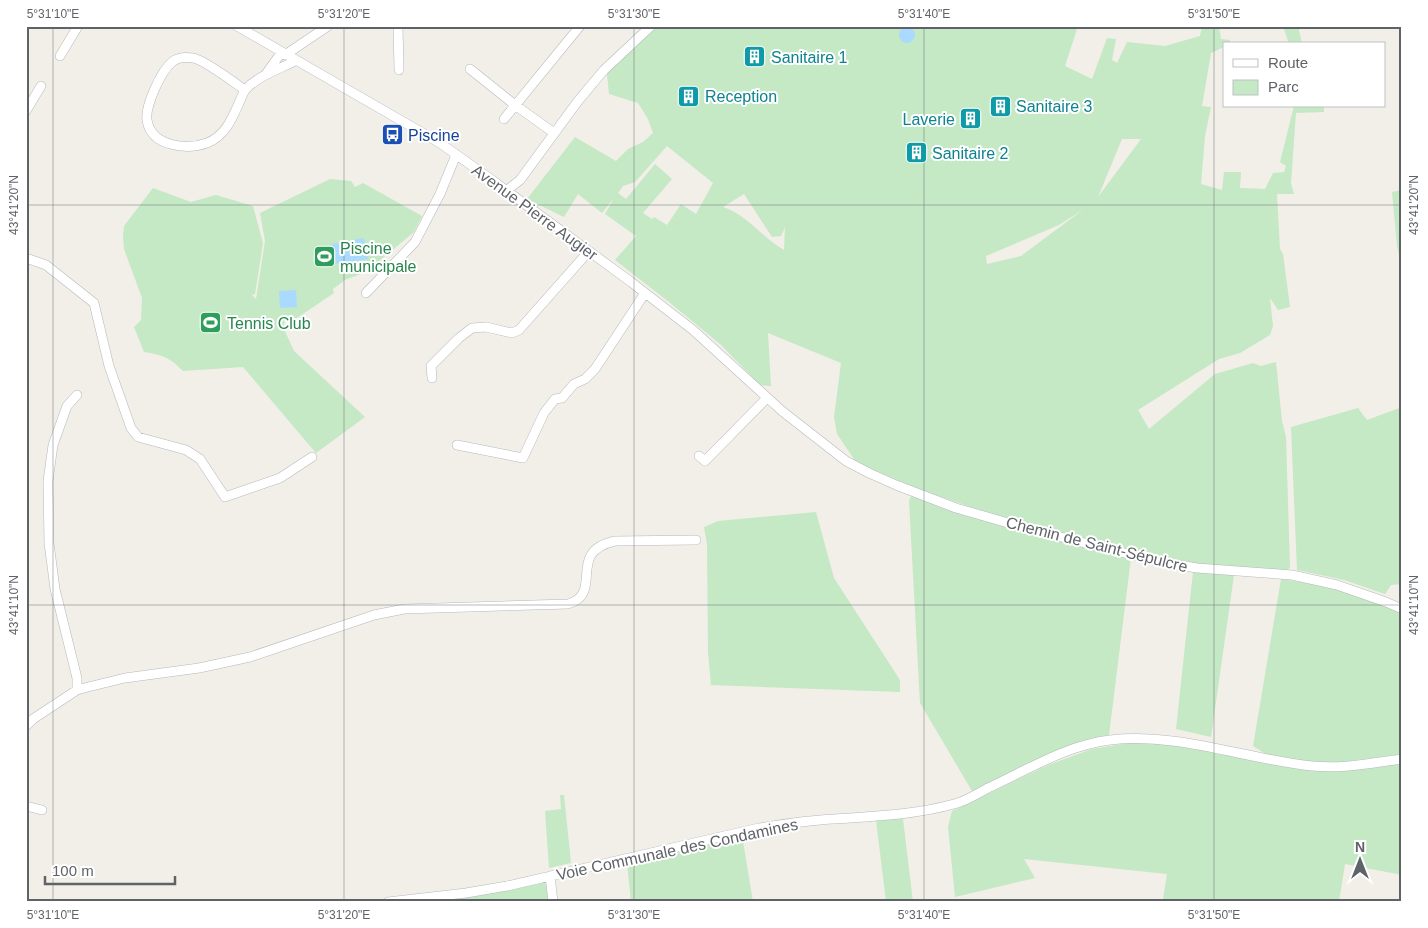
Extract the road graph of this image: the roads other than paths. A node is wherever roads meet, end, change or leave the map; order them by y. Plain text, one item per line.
1 (78, 26) edge
2 (237, 26) edge
3 (328, 26) edge
4 (398, 26) edge
5 (580, 26) edge
6 (651, 26) edge
7 (284, 54) junction
8 (60, 56) dead end
9 (295, 61) junction
10 (470, 69) dead end
11 (399, 70) dead end
12 (264, 76) junction
13 (41, 86) dead end
14 (245, 90) junction
15 (515, 105) junction
16 (26, 111) edge
17 (504, 119) dead end
18 (554, 133) junction
19 (456, 155) junction
20 (506, 191) junction
21 (589, 250) junction
22 (26, 258) edge
23 (366, 293) dead end
24 (646, 293) junction
25 (432, 378) dead end
26 (77, 394) dead end
27 (767, 398) junction
28 (808, 432) joint
29 (457, 445) dead end
30 (698, 456) dead end
31 (312, 457) dead end
32 (696, 540) dead end
33 (1402, 609) edge
34 (77, 690) junction
35 (26, 726) edge
36 (1402, 759) edge
37 (26, 806) edge
38 (42, 810) dead end
39 (550, 876) junction
40 (388, 902) edge
41 (553, 902) edge

1 - 8 street
2 - 7 street, Avenue Pierre Augier
3 - 7 street
4 - 11 street
5 - 15 street
6 - 18 street
7 - 9 street, Avenue Pierre Augier
7 - 12 street
9 - 12 street
9 - 19 street, Avenue Pierre Augier
10 - 15 street
12 - 14 street
13 - 16 street
14 - 14 street
15 - 17 street
15 - 18 street
18 - 20 street
19 - 20 street, Avenue Pierre Augier
19 - 23 street
20 - 21 street, Avenue Pierre Augier
21 - 24 street, Avenue Pierre Augier
21 - 25 street
22 - 31 street
24 - 27 street, Avenue Pierre Augier
24 - 29 street
26 - 34 street
27 - 28 street, Avenue Pierre Augier
27 - 30 street
28 - 33 street, Chemin de Saint-Sépulcre
32 - 34 street
34 - 35 street
36 - 39 street, Voie Communale des Condamines
37 - 38 street
39 - 40 street, Voie Communale des Condamines
39 - 41 street

